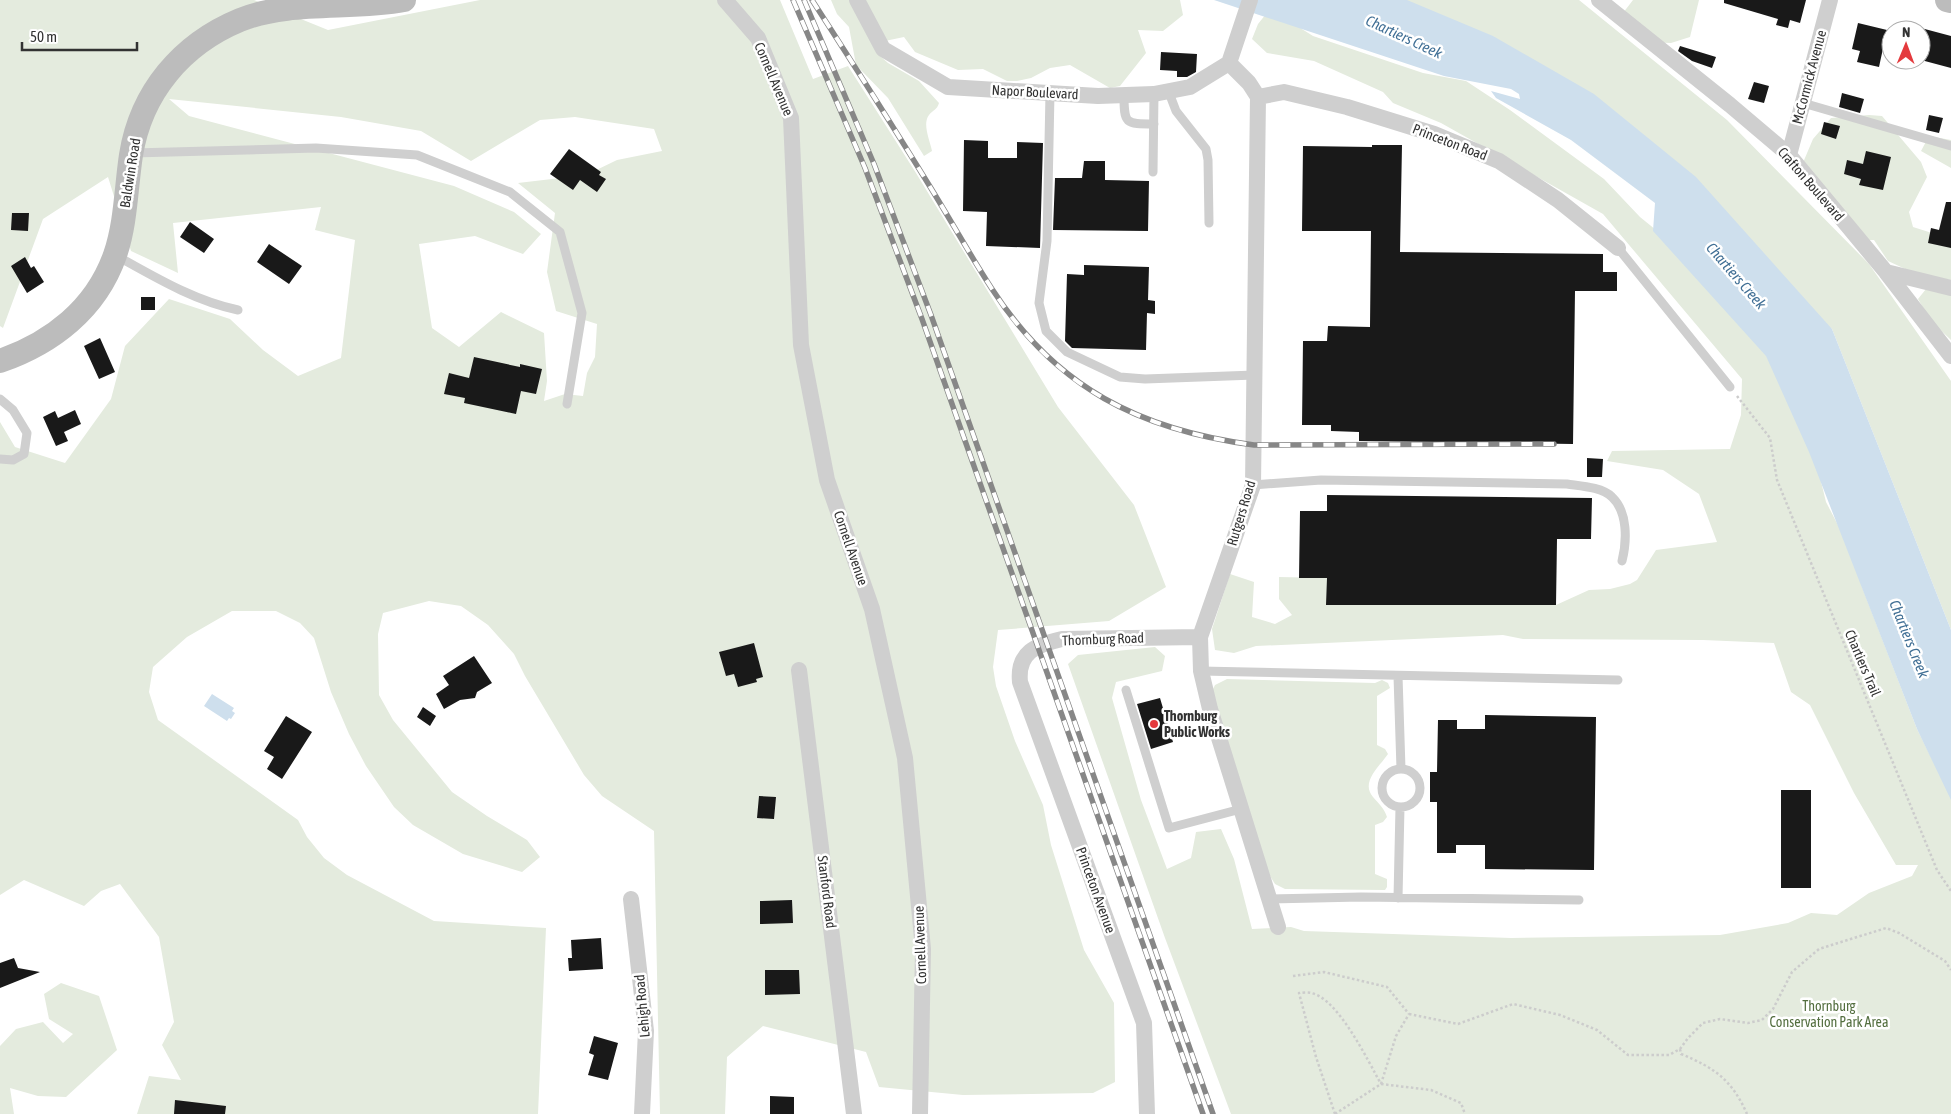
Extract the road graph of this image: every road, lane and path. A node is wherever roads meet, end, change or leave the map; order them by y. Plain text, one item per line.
1 (404, 0) edge
2 (725, 0) edge
3 (857, 0) edge
4 (1250, 0) edge
5 (1599, 0) edge
6 (1830, 0) edge
7 (1947, 0) edge
8 (1951, 1) edge
9 (1232, 55) junction
10 (1161, 92) junction
11 (1050, 93) junction
12 (1124, 95) junction
13 (1258, 97) junction
14 (1803, 103) junction
15 (1154, 124) junction
16 (1951, 146) edge
17 (131, 153) junction
18 (1789, 155) junction
19 (1153, 172) dead end
20 (1210, 223) dead end
21 (1618, 248) joint
22 (115, 254) junction
23 (1886, 272) junction
24 (1951, 288) edge
25 (238, 310) dead end
26 (1951, 356) edge
27 (0, 361) edge
28 (1255, 375) junction
29 (1730, 387) joint
30 (0, 399) edge
31 (567, 404) dead end
32 (0, 459) edge
33 (1253, 485) junction
34 (1622, 560) dead end
35 (1200, 637) junction
36 (799, 670) dead end
37 (1019, 670) joint
38 (1201, 671) junction
39 (1398, 676) junction
40 (1618, 680) dead end
41 (1126, 690) dead end
42 (1401, 768) junction
43 (1400, 808) junction
44 (1241, 809) junction
45 (1951, 891) edge
46 (1398, 898) junction
47 (631, 899) dead end
48 (1269, 899) junction
49 (1579, 900) dead end
50 (1278, 927) dead end
51 (1951, 970) edge
52 (1293, 976) dead end
53 (1409, 1014) junction
54 (1680, 1049) junction
55 (1381, 1084) junction
56 (642, 1114) edge
57 (854, 1114) edge
58 (920, 1114) edge
59 (1147, 1114) edge
60 (1335, 1114) edge
61 (1466, 1114) edge
62 (1747, 1114) edge

1 - 17 street, Baldwin Road
2 - 58 street, Cornell Avenue
3 - 11 street, Napor Boulevard
4 - 9 street
5 - 18 street, Crafton Boulevard
6 - 14 street, McCormick Avenue
7 - 8 street
9 - 10 street, Napor Boulevard
9 - 13 street
10 - 12 street, Napor Boulevard
10 - 15 lane
10 - 20 lane
11 - 12 street, Napor Boulevard
11 - 28 lane
12 - 15 lane
13 - 21 street, Princeton Road
13 - 28 street, Rutgers Road
14 - 16 lane
14 - 18 street, McCormick Avenue
15 - 19 lane
17 - 22 street, Baldwin Road
17 - 31 lane
18 - 23 street, Crafton Boulevard
21 - 29 lane
22 - 25 lane
22 - 27 street, Baldwin Road
23 - 24 street
23 - 26 street, Crafton Boulevard
28 - 33 street, Rutgers Road
29 - 45 path, Chartiers Trail
30 - 32 lane
33 - 34 lane
33 - 35 street, Rutgers Road
35 - 37 street, Thornburg Road
35 - 38 street, Rutgers Road
36 - 57 street, Stanford Road
37 - 59 street, Princeton Avenue
38 - 39 lane
38 - 44 street, Rutgers Road
39 - 40 lane
39 - 42 lane
41 - 44 lane
42 - 43 lane
42 - 43 lane
43 - 46 lane
44 - 48 street, Rutgers Road
46 - 48 lane
46 - 49 lane
47 - 56 street, Lehigh Road
48 - 50 street, Rutgers Road
51 - 54 path
52 - 53 path
53 - 54 path
53 - 55 path
54 - 62 path
55 - 60 path
55 - 60 path
55 - 61 path

